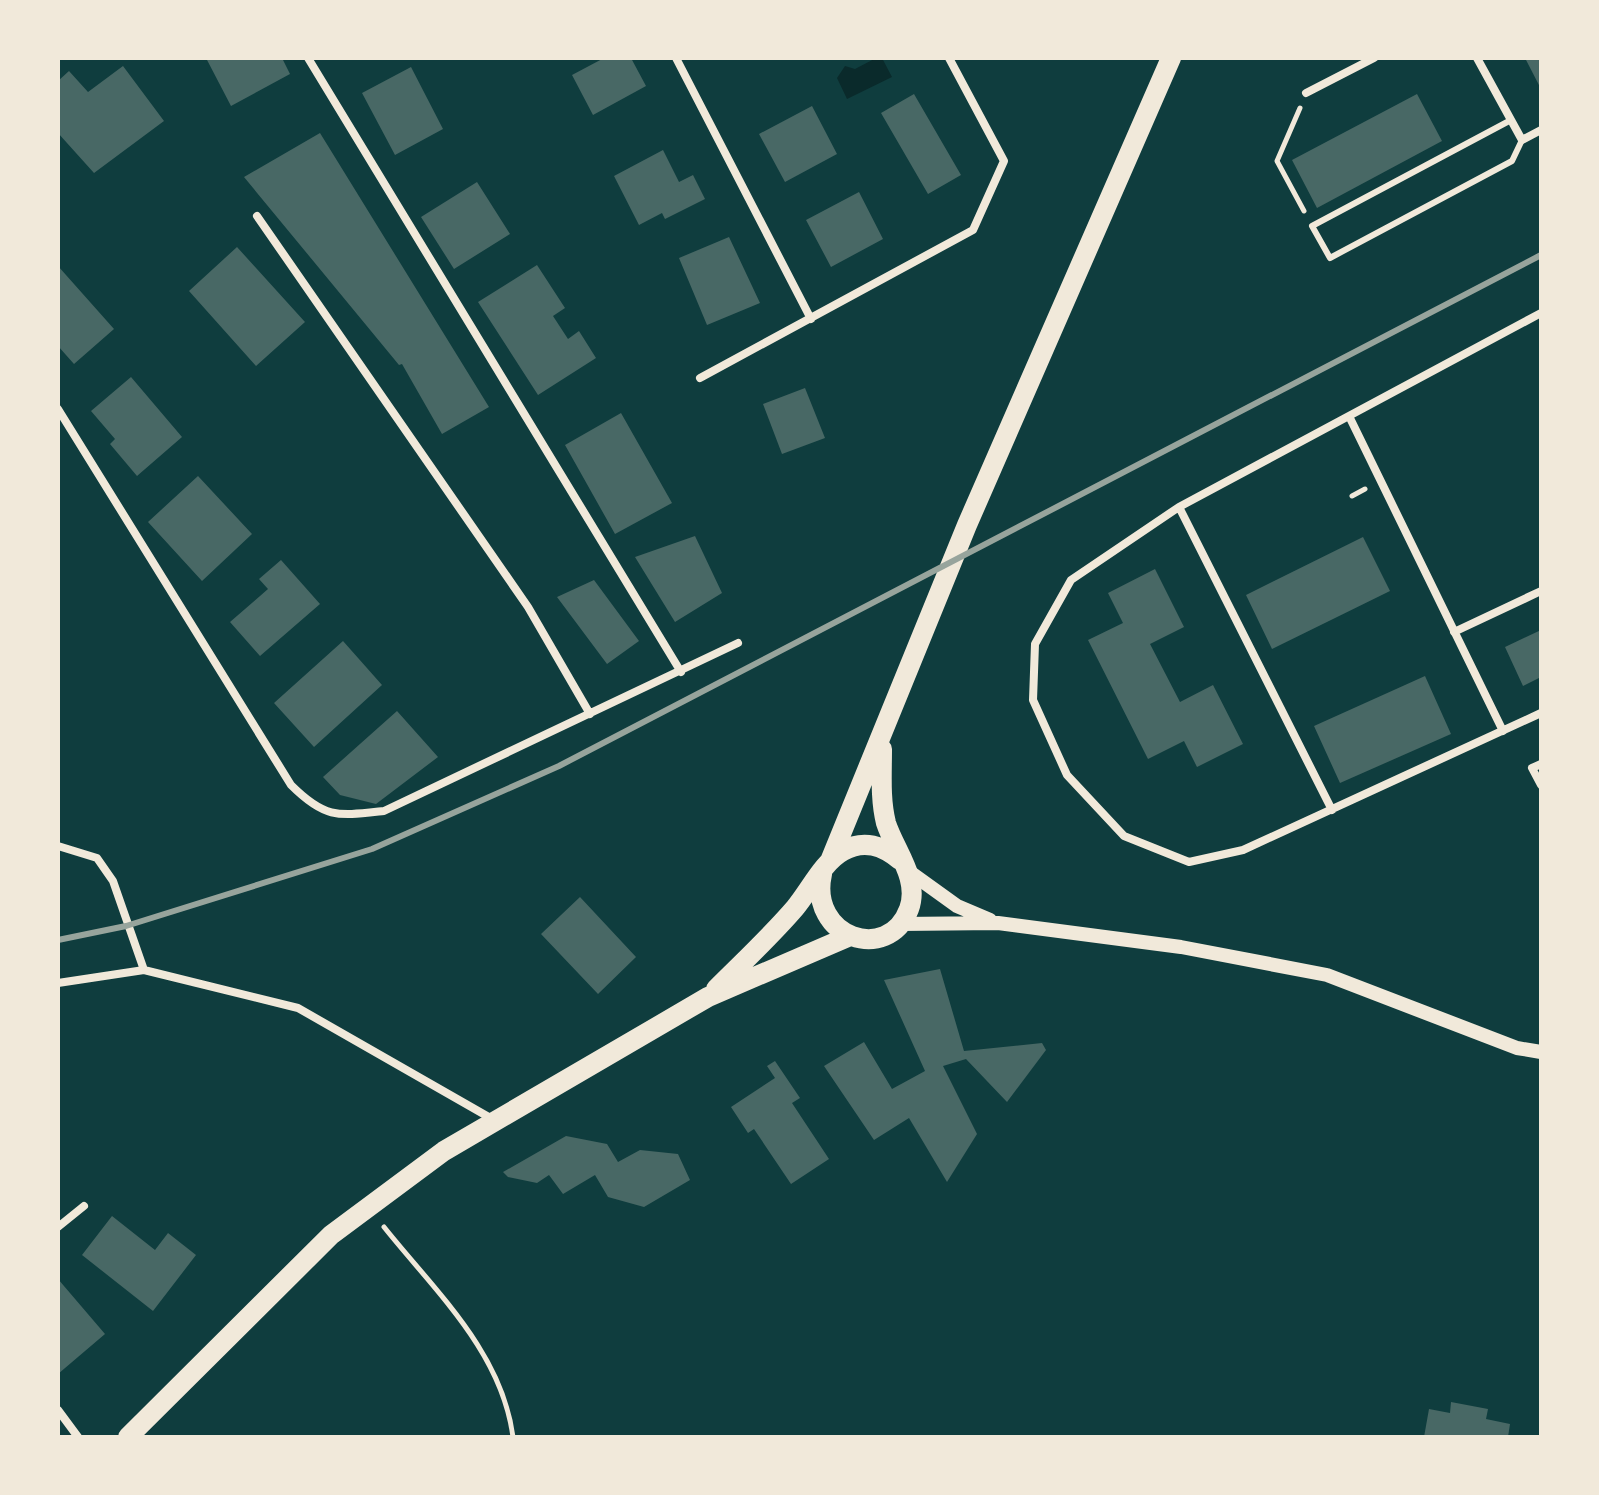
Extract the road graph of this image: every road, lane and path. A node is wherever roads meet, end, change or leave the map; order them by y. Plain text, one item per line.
1 (308, 58) edge
2 (676, 58) edge
3 (949, 58) edge
4 (1171, 58) edge
5 (1374, 58) edge
6 (1477, 58) edge
7 (1306, 93) joint
8 (1511, 120) junction
9 (1541, 130) edge
10 (1522, 140) junction
11 (257, 216) dead end
12 (1312, 226) junction
13 (1541, 313) edge
14 (811, 319) junction
15 (700, 378) dead end
16 (58, 409) edge
17 (1349, 416) junction
18 (1179, 507) junction
19 (1541, 591) edge
20 (1454, 632) junction
21 (738, 643) dead end
22 (681, 672) junction
23 (1541, 713) edge
24 (590, 714) junction
25 (1503, 731) junction
26 (883, 737) junction
27 (1541, 764) edge
28 (1541, 785) edge
29 (1332, 810) junction
30 (58, 846) edge
31 (904, 865) junction
32 (826, 868) junction
33 (998, 923) junction
34 (900, 924) junction
35 (850, 936) junction
36 (144, 970) junction
37 (58, 983) edge
38 (708, 997) junction
39 (1541, 1052) edge
40 (495, 1120) junction
41 (84, 1206) dead end
42 (368, 1208) junction
43 (58, 1227) edge
44 (58, 1410) edge
45 (78, 1437) edge
46 (128, 1437) edge
47 (513, 1437) edge

1 - 22 street
2 - 14 street
3 - 14 street
4 - 26 main road
5 - 7 street
6 - 8 street
7 - 12 path
8 - 10 street
8 - 12 lane
9 - 10 street
10 - 12 lane
11 - 24 street
13 - 17 street
14 - 15 street
16 - 24 street
17 - 18 street
17 - 20 street
18 - 29 street
18 - 29 street
19 - 20 street
20 - 25 street
21 - 22 street
22 - 24 street
23 - 25 street
25 - 29 street
26 - 31 main road
26 - 32 main road
27 - 28 street
30 - 36 street
31 - 32 main road
31 - 33 street
31 - 34 main road
32 - 35 main road
32 - 38 main road
33 - 34 street
33 - 39 street
34 - 35 main road
35 - 38 main road
36 - 37 street
36 - 40 street
38 - 40 main road
40 - 42 main road
41 - 43 street
42 - 46 main road
42 - 47 path
44 - 45 street

